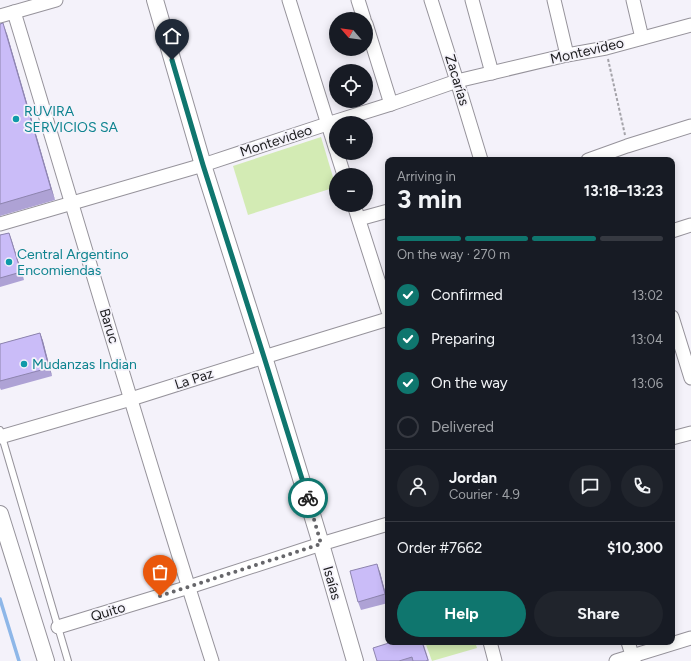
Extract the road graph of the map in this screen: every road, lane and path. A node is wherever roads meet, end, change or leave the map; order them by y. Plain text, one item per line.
1 (56, 0) edge
2 (155, 0) edge
3 (289, 0) edge
4 (358, 0) edge
5 (431, 0) edge
6 (472, 0) edge
7 (554, 0) edge
8 (633, 0) edge
9 (14, 12) junction
10 (362, 12) edge
11 (0, 16) edge
12 (691, 25) edge
13 (642, 38) junction
14 (373, 46) edge
15 (606, 48) junction
16 (567, 55) junction
17 (492, 73) junction
18 (457, 81) junction
19 (391, 104) junction
20 (327, 124) junction
21 (691, 126) edge
22 (329, 130) edge
23 (627, 146) junction
24 (480, 157) edge
25 (596, 157) edge
26 (203, 165) junction
27 (72, 203) junction
28 (385, 211) edge
29 (356, 212) edge
30 (359, 219) junction
31 (0, 224) edge
32 (691, 225) edge
33 (675, 230) edge
34 (385, 301) edge
35 (385, 320) edge
36 (675, 327) edge
37 (264, 357) junction
38 (691, 378) edge
39 (131, 399) junction
40 (691, 433) edge
41 (1, 434) edge
42 (675, 437) edge
43 (0, 514) edge
44 (385, 525) edge
45 (321, 544) junction
46 (189, 587) junction
47 (58, 627) junction
48 (691, 638) edge
49 (675, 644) edge
50 (491, 645) edge
51 (629, 645) edge
52 (671, 645) edge
53 (633, 658) edge
54 (46, 661) edge
55 (68, 661) edge
56 (212, 661) edge
57 (355, 661) edge
58 (496, 661) edge
59 (616, 661) edge

1 - 9 street
2 - 26 street, Isaías
3 - 20 street
4 - 10 street
5 - 18 street, Zacarías
6 - 17 street
7 - 16 street
8 - 13 street
9 - 11 street
9 - 27 street, Baruc
12 - 13 street, Montevideo
13 - 15 street, Montevideo
14 - 19 street
15 - 16 street, Montevideo
15 - 23 path
16 - 17 street, Montevideo
17 - 18 street, Montevideo
18 - 19 street, Montevideo
18 - 24 street, Zacarías
19 - 20 street, Montevideo
20 - 22 street
20 - 26 street, Montevideo
21 - 23 street
23 - 25 street
26 - 27 street, Montevideo
26 - 37 street, Isaías
27 - 31 street, Montevideo
27 - 39 street, Baruc
28 - 30 street
29 - 30 street
30 - 34 street
32 - 33 street
35 - 37 street, La Paz
36 - 38 street
37 - 39 street, La Paz
37 - 45 street, Isaías
39 - 41 street, La Paz
39 - 46 street, Baruc
40 - 42 street
41 - 47 lane
43 - 54 street
44 - 45 street, Quito
45 - 46 street, Quito
45 - 57 street, Isaías
46 - 47 street, Quito
46 - 56 street, Baruc
47 - 55 lane
48 - 49 street
50 - 58 street
51 - 53 street
52 - 53 street
53 - 59 street

